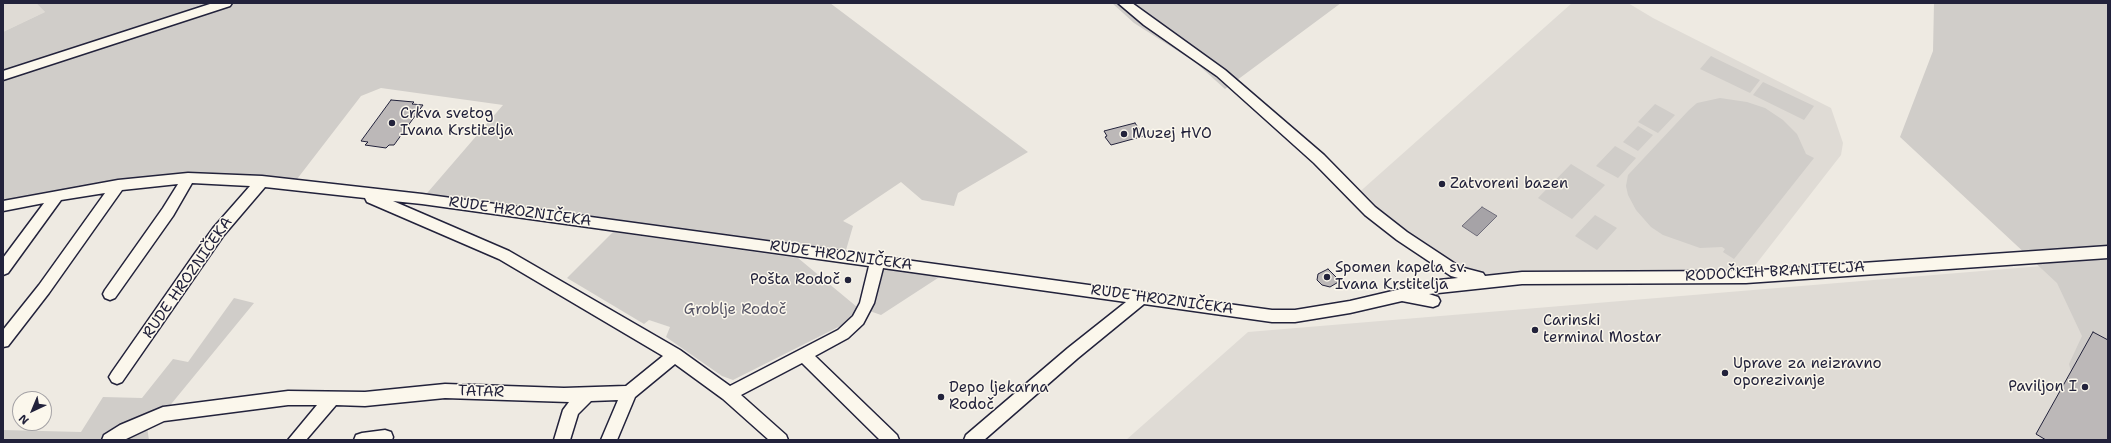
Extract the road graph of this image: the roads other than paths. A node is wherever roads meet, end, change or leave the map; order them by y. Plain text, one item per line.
1 (226, 3) edge
2 (1124, 3) edge
3 (3, 76) edge
4 (188, 178) junction
5 (262, 181) junction
6 (118, 185) junction
7 (360, 193) junction
8 (57, 195) junction
9 (3, 206) edge
10 (1422, 250) junction
11 (2108, 252) edge
12 (877, 261) junction
13 (1446, 266) junction
14 (3, 269) edge
15 (1516, 279) junction
16 (1446, 285) junction
17 (1418, 290) joint
18 (110, 294) dead end
19 (1143, 297) junction
20 (1389, 297) junction
21 (1433, 301) dead end
22 (3, 342) edge
23 (803, 354) junction
24 (675, 355) junction
25 (117, 377) dead end
26 (589, 393) junction
27 (629, 393) junction
28 (729, 394) junction
29 (333, 398) junction
30 (385, 437) dead end
31 (110, 440) edge
32 (296, 440) edge
33 (362, 440) edge
34 (562, 440) edge
35 (609, 440) edge
36 (780, 440) edge
37 (891, 440) edge
38 (972, 440) edge

1 - 3 street
2 - 10 street
4 - 5 street, RUDE HROZNIČEKA
4 - 6 street, RUDE HROZNIČEKA
4 - 18 street
5 - 7 street, RUDE HROZNIČEKA
5 - 25 street, RUDE HROZNIČEKA
6 - 8 street, RUDE HROZNIČEKA
6 - 22 street
7 - 12 street, RUDE HROZNIČEKA
7 - 24 street
8 - 9 street, RUDE HROZNIČEKA
8 - 14 street
10 - 13 street
10 - 16 street
11 - 15 street, RODOČKIH BRANITELJA
12 - 19 street, RUDE HROZNIČEKA
12 - 23 street
13 - 15 street
13 - 16 street
15 - 16 street, RODOČKIH BRANITELJA
16 - 17 street, RODOČKIH BRANITELJA
17 - 20 street, RUDE HROZNIČEKA
19 - 20 street, RUDE HROZNIČEKA
19 - 38 street
20 - 21 street
23 - 28 street
23 - 37 street
24 - 27 street
24 - 28 street
26 - 27 street, TATAR
26 - 29 street, TATAR
26 - 34 street
27 - 35 street
28 - 36 street
29 - 31 street, TATAR
29 - 32 street
30 - 33 street

